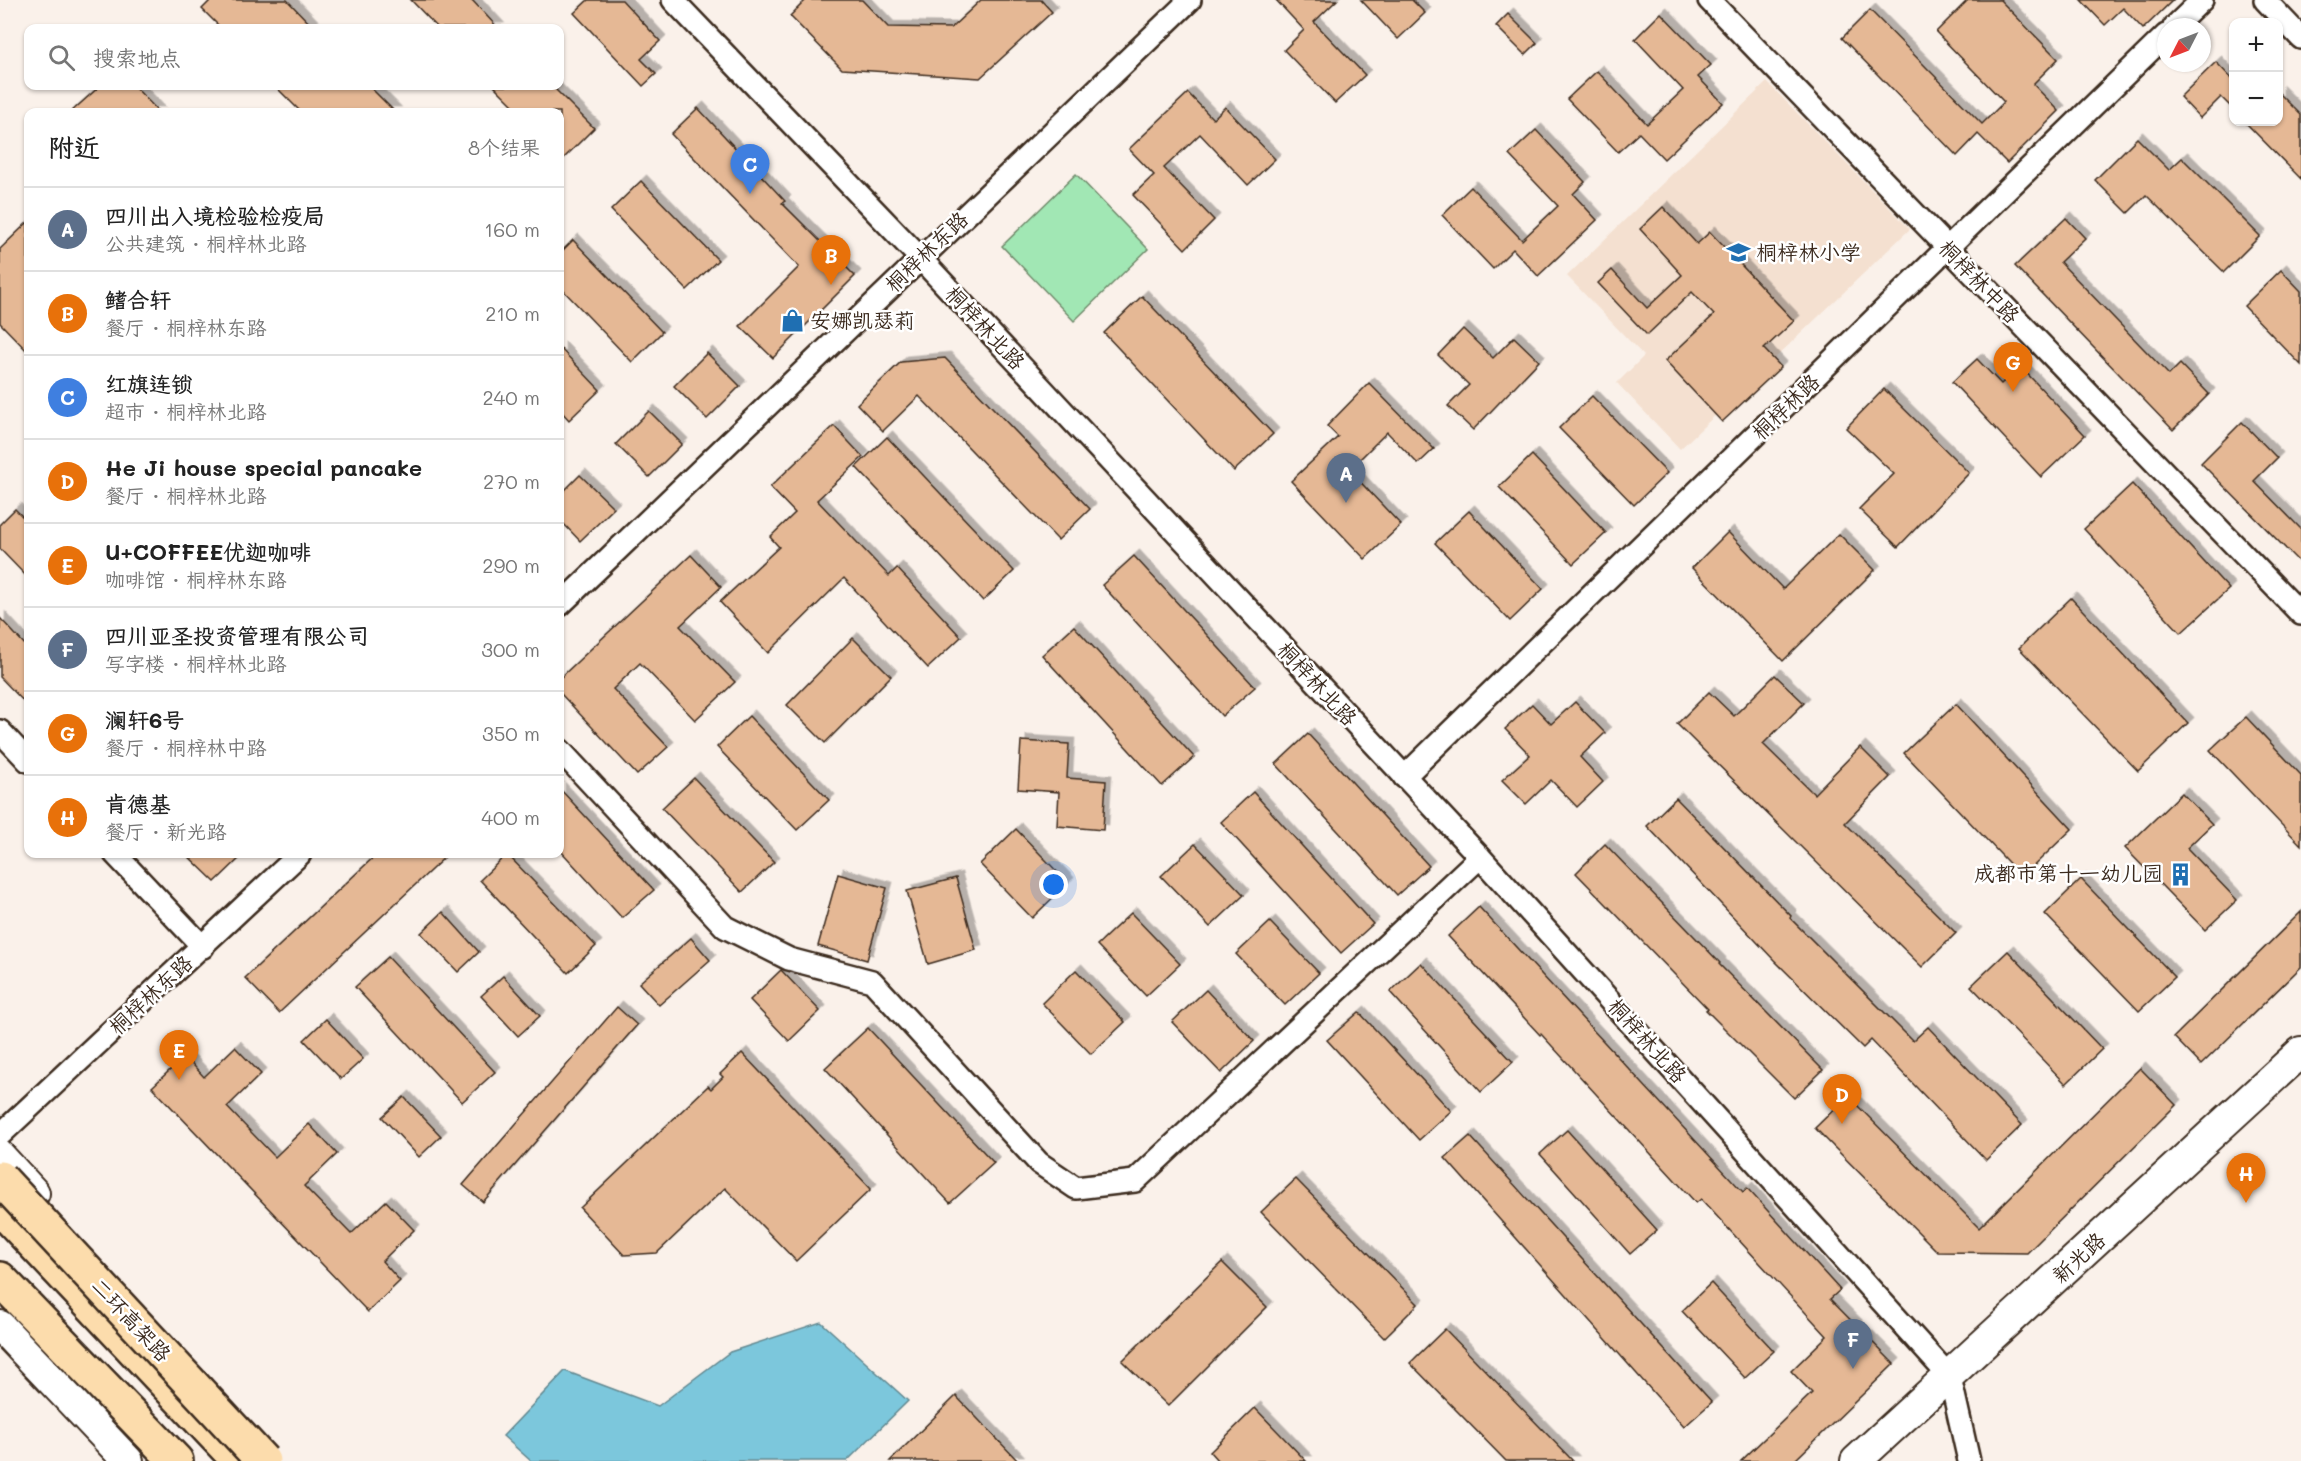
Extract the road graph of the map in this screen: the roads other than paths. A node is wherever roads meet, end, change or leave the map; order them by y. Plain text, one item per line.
1 (673, 0) edge
2 (1190, 0) edge
3 (1709, 0) edge
4 (2202, 0) edge
5 (2265, 0) edge
6 (2183, 18) edge
7 (2301, 38) edge
8 (2157, 44) edge
9 (1948, 249) junction
10 (920, 258) junction
11 (564, 600) edge
12 (2301, 614) edge
13 (0, 731) edge
14 (564, 754) edge
15 (24, 757) edge
16 (1404, 777) junction
17 (1480, 857) junction
18 (119, 858) edge
19 (296, 858) edge
20 (203, 947) junction
21 (2298, 1063) edge
22 (0, 1135) edge
23 (0, 1156) edge
24 (0, 1178) edge
25 (0, 1208) edge
26 (0, 1237) edge
27 (6, 1286) edge
28 (0, 1326) edge
29 (1950, 1377) junction
30 (206, 1383) junction
31 (128, 1461) edge
32 (149, 1461) edge
33 (156, 1461) edge
34 (176, 1461) edge
35 (214, 1461) edge
36 (239, 1461) edge
37 (253, 1461) edge
38 (263, 1461) edge
39 (279, 1461) edge
40 (1856, 1461) edge
41 (1969, 1461) edge

1 - 10 street, 桐梓林北路
2 - 10 street, 桐梓林东路
3 - 9 street, 桐梓林中路
4 - 6 street
5 - 7 street
8 - 9 street, 桐梓林路
9 - 12 street, 桐梓林中路
9 - 16 street, 桐梓林路
10 - 11 street, 桐梓林东路
10 - 16 street, 桐梓林北路
13 - 15 street
14 - 17 street
16 - 17 street, 桐梓林北路
17 - 29 street, 桐梓林北路
18 - 20 street
19 - 20 street, 桐梓林东路
20 - 22 street, 桐梓林东路
21 - 29 main road, 新光路
23 - 30 main road
24 - 38 highway, 二环高架路, bridge
25 - 36 highway
26 - 27 highway
27 - 32 highway
27 - 33 highway
27 - 34 highway
27 - 35 highway
28 - 31 main road
29 - 40 main road, 新光路
29 - 41 street
30 - 37 main road
30 - 39 main road

